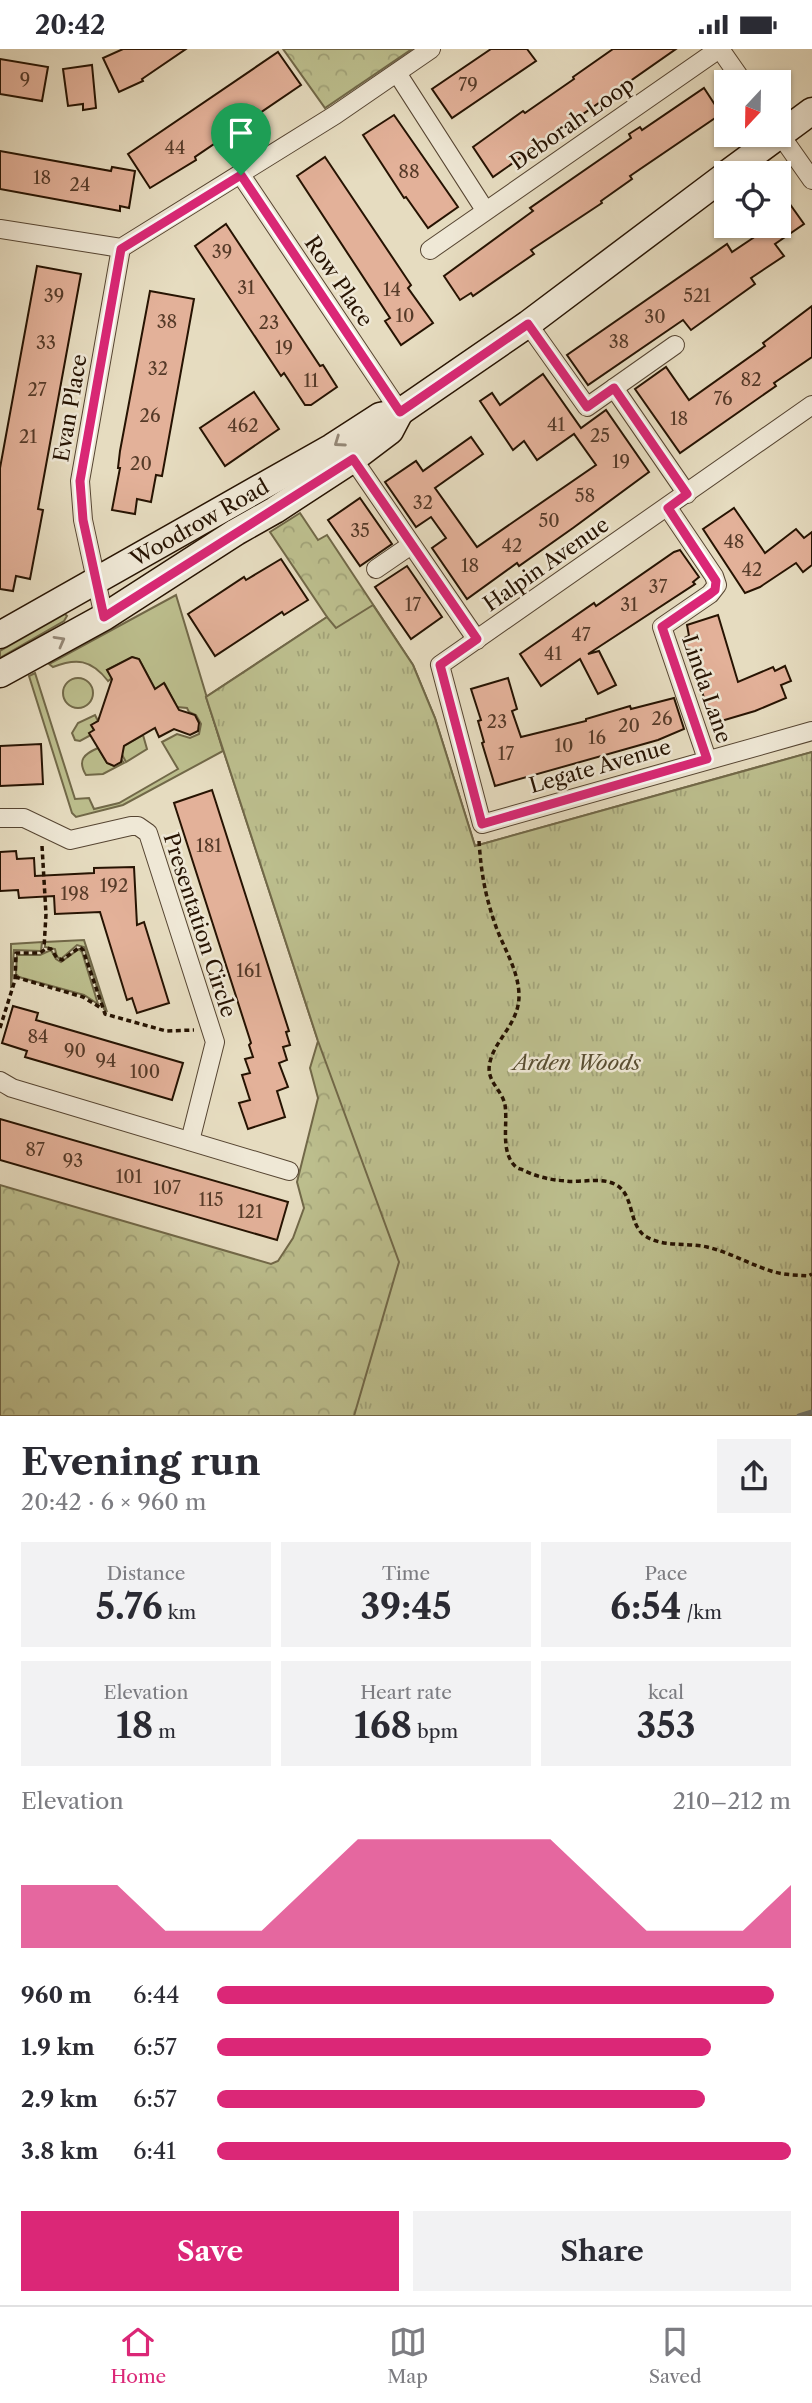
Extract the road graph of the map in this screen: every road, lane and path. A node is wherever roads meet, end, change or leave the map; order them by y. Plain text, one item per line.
1 (431, 49) edge
2 (720, 49) edge
3 (735, 70) edge
4 (397, 73) junction
5 (812, 111) edge
6 (791, 126) edge
7 (762, 147) edge
8 (788, 147) edge
9 (744, 161) edge
10 (241, 175) junction
11 (812, 180) edge
12 (714, 184) edge
13 (485, 210) junction
14 (0, 229) edge
15 (121, 249) junction
16 (430, 250) dead end
17 (528, 324) junction
18 (675, 345) dead end
19 (614, 388) junction
20 (812, 405) edge
21 (400, 412) junction
22 (353, 459) junction
23 (687, 494) junction
24 (668, 508) junction
25 (411, 545) junction
26 (376, 569) dead end
27 (95, 581) junction
28 (104, 617) junction
29 (0, 635) edge
30 (477, 639) junction
31 (0, 674) edge
32 (812, 731) edge
33 (707, 759) junction
34 (0, 818) edge
35 (480, 832) junction
36 (42, 846) dead end
37 (44, 951) junction
38 (15, 977) junction
39 (102, 1008) junction
40 (0, 1028) edge
41 (194, 1030) dead end
42 (0, 1081) edge
43 (190, 1141) junction
44 (289, 1171) dead end
45 (812, 1274) edge

1 - 4 street
2 - 3 street
2 - 13 street, Deborah Loop
4 - 10 street
4 - 13 street
5 - 6 street, Woodrow Road
7 - 9 street, Woodrow Road
8 - 11 street
10 - 15 street
10 - 21 street, Row Place
12 - 17 street, Woodrow Road
13 - 16 street, Deborah Loop
14 - 15 street
15 - 27 street, Evan Place
17 - 19 street
17 - 21 street, Woodrow Road
18 - 19 street
19 - 23 street
20 - 23 street, Halpin Avenue
21 - 22 street, Woodrow Road
21 -> 27 street, Woodrow Road
22 - 25 street
22 - 28 street, Woodrow Road
23 - 24 street, Halpin Avenue
24 - 30 street, Halpin Avenue
24 - 33 street, Linda Lane
25 - 26 street
25 - 30 street
27 - 28 street, Evan Place
27 - 29 street, Woodrow Road
31 -> 28 street, Woodrow Road
30 - 35 street, Halpin Avenue
32 - 33 street, Legate Avenue
33 - 35 street, Legate Avenue
34 - 43 street, Presentation Circle
35 - 45 path
36 - 37 path
37 - 38 path
37 - 39 path
38 - 39 path
38 - 40 path
39 - 41 path
42 - 43 street
43 - 44 street

